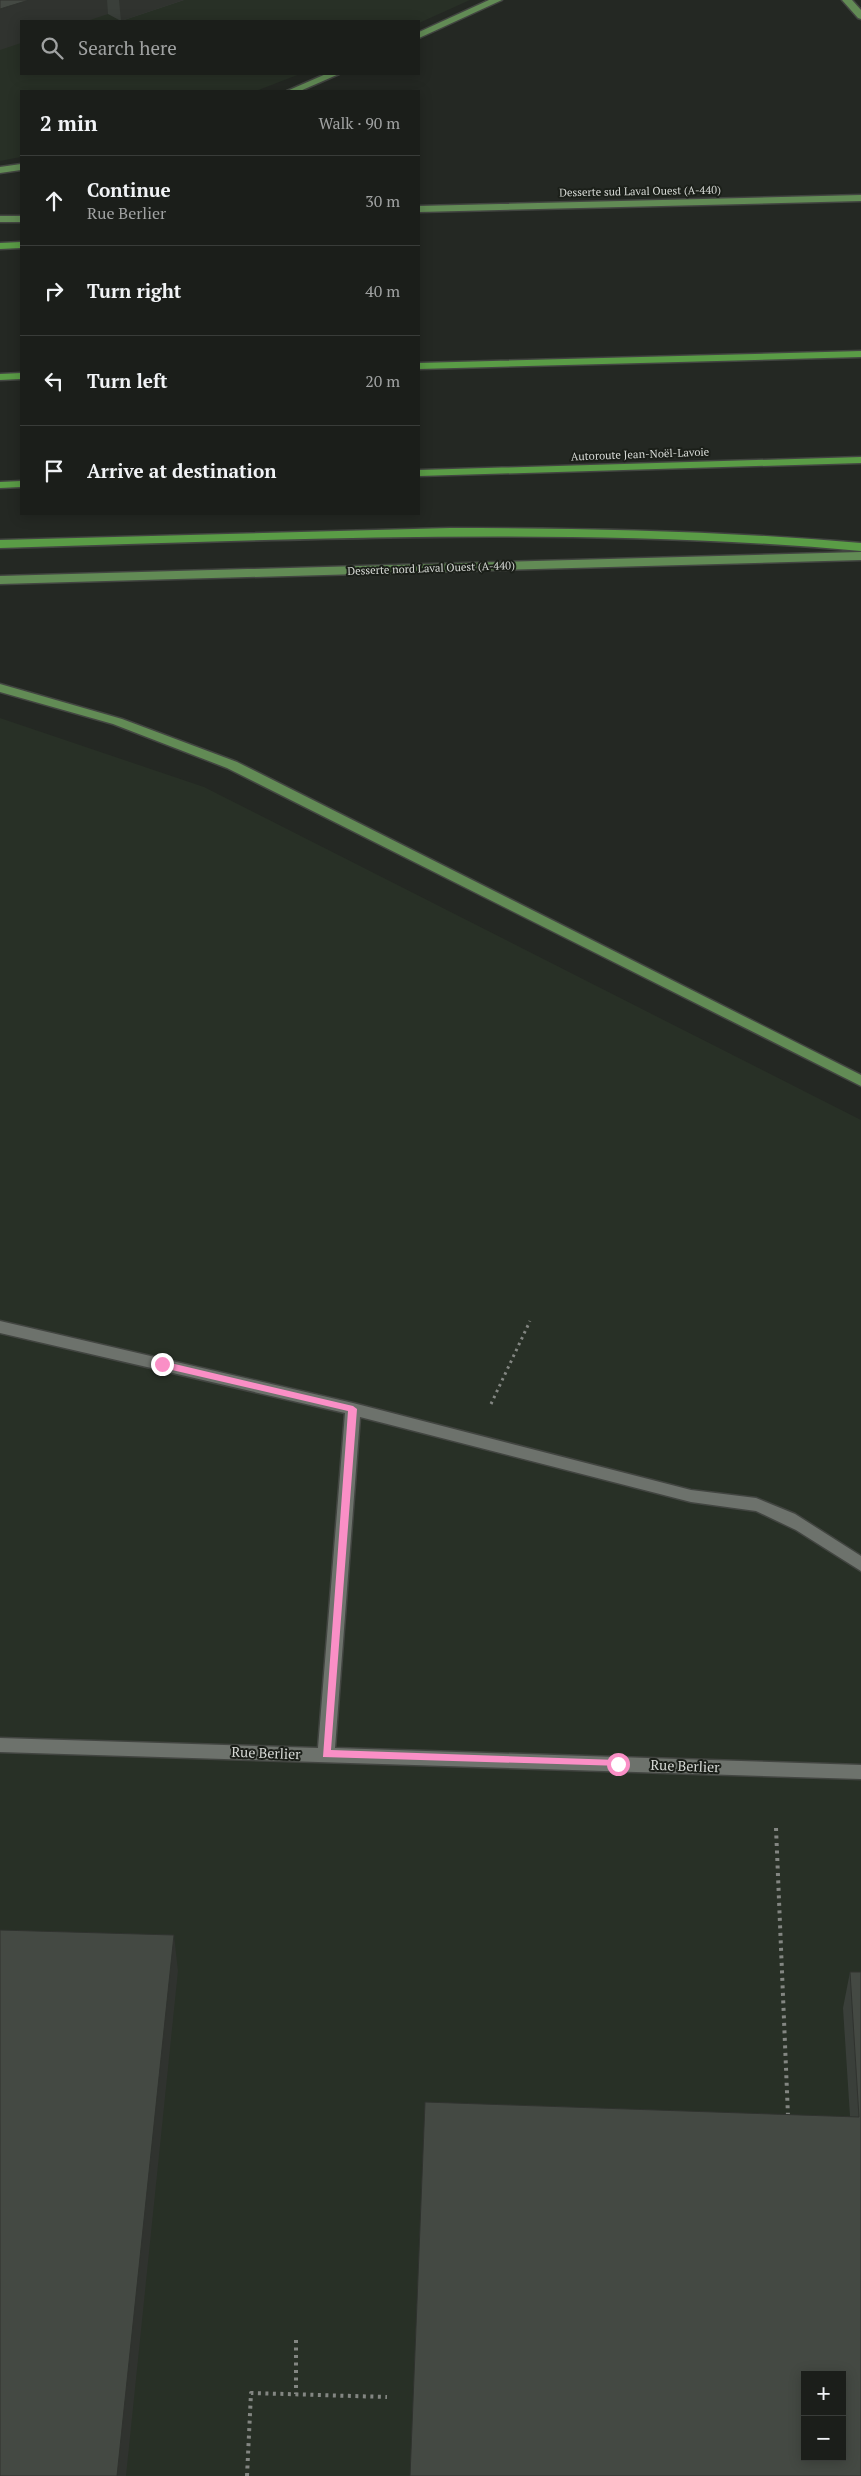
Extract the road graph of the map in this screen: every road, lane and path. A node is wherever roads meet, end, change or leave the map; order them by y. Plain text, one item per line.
1 (497, 0) edge
2 (847, 0) edge
3 (861, 16) edge
4 (420, 35) edge
5 (332, 75) edge
6 (294, 90) edge
7 (20, 167) edge
8 (0, 170) edge
9 (861, 198) edge
10 (420, 209) edge
11 (20, 218) edge
12 (0, 219) edge
13 (20, 244) edge
14 (0, 246) edge
15 (861, 354) edge
16 (420, 366) edge
17 (20, 376) edge
18 (0, 377) edge
19 (861, 460) edge
20 (420, 473) edge
21 (20, 484) edge
22 (0, 485) edge
23 (0, 544) edge
24 (861, 547) edge
25 (861, 556) edge
26 (0, 580) edge
27 (0, 688) edge
28 (861, 1082) edge
29 (530, 1321) dead end
30 (0, 1327) edge
31 (501, 1382) dead end
32 (353, 1409) junction
33 (861, 1564) edge
34 (0, 1746) edge
35 (326, 1754) junction
36 (861, 1772) edge
37 (776, 1828) dead end
38 (788, 2120) edge
39 (296, 2340) dead end
40 (296, 2394) junction
41 (387, 2397) dead end
42 (247, 2476) edge

1 - 4 main road
2 - 3 main road
5 - 6 main road
7 - 8 main road
9 - 10 main road, Desserte sud Laval Ouest (A-440)
11 - 12 main road
13 - 14 highway
15 - 16 highway
17 - 18 highway
19 - 20 highway, Autoroute Jean-Noël-Lavoie
21 - 22 highway
23 - 24 highway
25 - 26 main road, Desserte nord Laval Ouest (A-440)
27 - 28 main road
29 - 31 path
30 - 32 street
32 - 33 street
32 - 35 street
34 - 35 street, Rue Berlier
35 - 36 street, Rue Berlier
37 - 38 path
39 - 40 path
40 - 41 path
40 - 42 path

